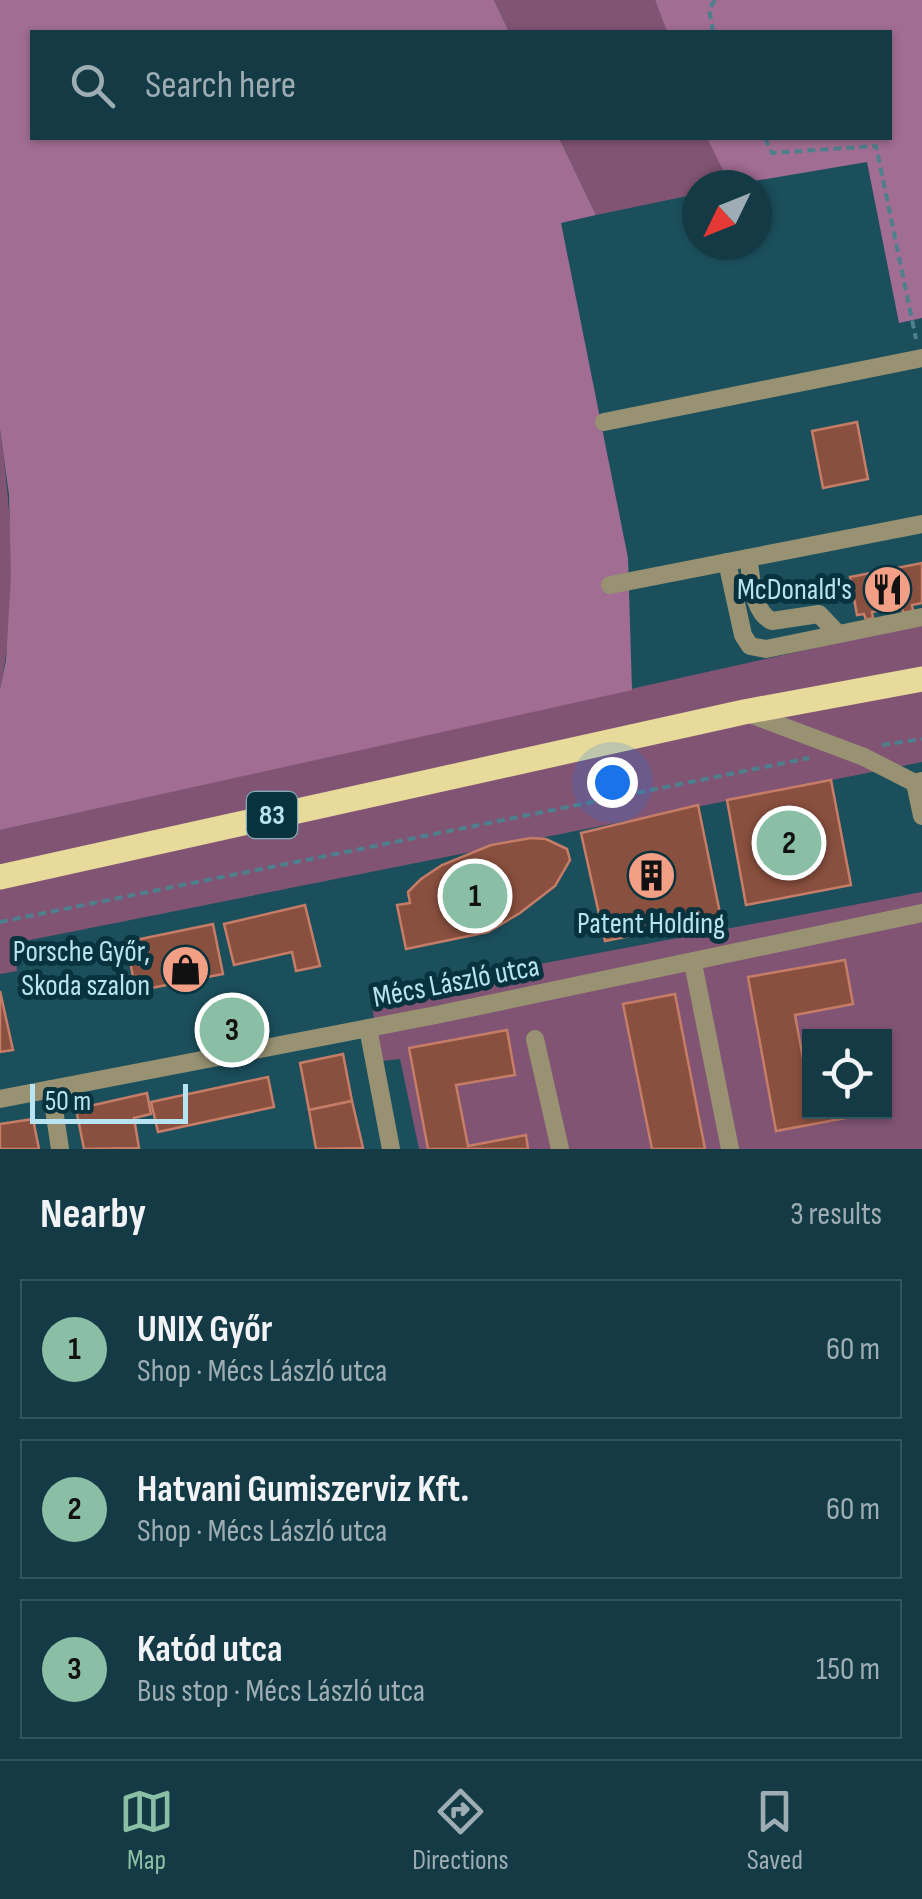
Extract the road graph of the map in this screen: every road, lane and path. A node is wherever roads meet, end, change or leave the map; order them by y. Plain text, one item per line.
1 (715, 0) edge
2 (713, 30) edge
3 (765, 140) edge
4 (921, 358) edge
5 (604, 422) dead end
6 (922, 524) edge
7 (748, 558) junction
8 (727, 562) junction
9 (610, 586) dead end
10 (922, 617) edge
11 (838, 634) junction
12 (922, 679) edge
13 (744, 712) junction
14 (922, 739) edge
15 (846, 750) junction
16 (808, 758) dead end
17 (919, 782) edge
18 (922, 816) edge
19 (0, 877) edge
20 (922, 914) edge
21 (0, 922) edge
22 (694, 962) junction
23 (368, 1028) junction
24 (535, 1039) dead end
25 (50, 1089) junction
26 (0, 1099) edge
27 (60, 1149) edge
28 (391, 1149) edge
29 (560, 1149) edge
30 (730, 1149) edge

1 - 2 path
3 - 4 path
4 - 5 street
6 - 7 street
7 - 8 street
7 - 11 street
8 - 9 street
8 - 11 street
10 - 11 street
12 - 13 main road, 83
13 - 15 street
13 - 19 main road, 83
14 - 15 path
15 - 17 street
16 - 21 path
17 - 18 street
20 - 22 street, Mécs László utca
22 - 23 street, Mécs László utca
22 - 30 street
23 - 25 street, Mécs László utca
23 - 28 street
24 - 29 street
25 - 26 street, Mécs László utca
25 - 27 street

